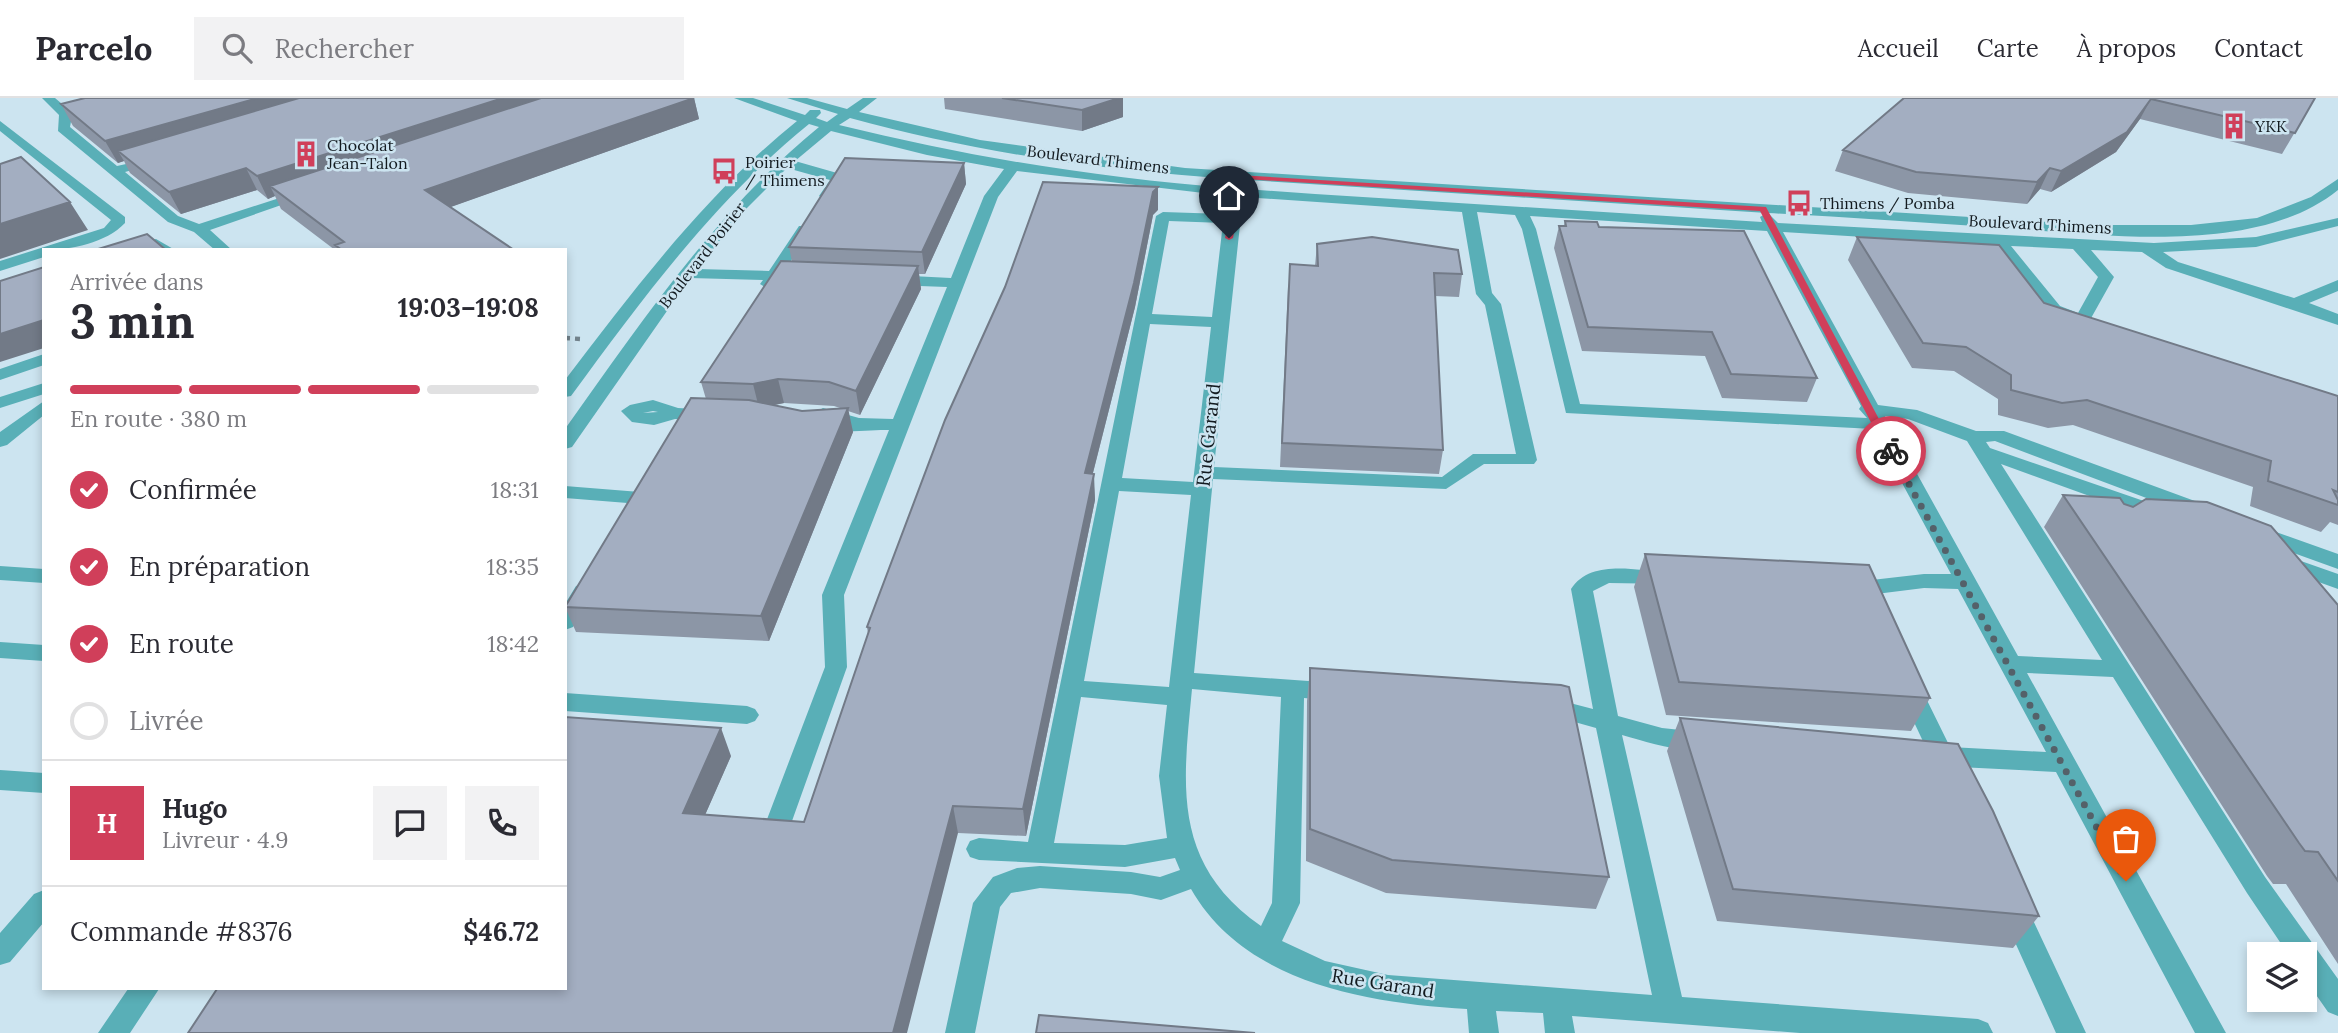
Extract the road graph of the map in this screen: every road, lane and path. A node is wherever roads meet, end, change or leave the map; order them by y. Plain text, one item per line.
1 (48, 98) edge
2 (127, 98) edge
3 (740, 98) edge
4 (793, 98) edge
5 (836, 98) edge
6 (871, 98) edge
7 (824, 107) junction
8 (66, 114) junction
9 (847, 114) junction
10 (807, 119) junction
11 (0, 125) edge
12 (830, 125) junction
13 (169, 155) edge
14 (783, 162) junction
15 (1014, 166) junction
16 (118, 170) junction
17 (2338, 183) edge
18 (1239, 185) junction
19 (315, 191) edge
20 (1469, 207) junction
21 (1520, 210) junction
22 (1767, 217) junction
23 (1231, 219) junction
24 (2338, 222) edge
25 (199, 229) junction
26 (1998, 240) junction
27 (2078, 245) junction
28 (2145, 247) junction
29 (55, 248) edge
30 (134, 248) edge
31 (163, 248) edge
32 (222, 248) edge
33 (42, 253) edge
34 (0, 266) edge
35 (687, 273) junction
36 (800, 276) edge
37 (773, 277) junction
38 (878, 279) edge
39 (956, 283) junction
40 (2338, 285) edge
41 (759, 300) edge
42 (2295, 303) junction
43 (1143, 319) junction
44 (2338, 320) edge
45 (1220, 322) junction
46 (567, 338) edge
47 (582, 340) dead end
48 (42, 360) edge
49 (0, 375) edge
50 (42, 389) edge
51 (567, 389) edge
52 (704, 391) edge
53 (0, 404) edge
54 (42, 408) edge
55 (590, 409) junction
56 (682, 413) junction
57 (732, 416) edge
58 (1872, 416) junction
59 (809, 419) edge
60 (900, 425) junction
61 (678, 435) edge
62 (567, 440) edge
63 (0, 441) edge
64 (1979, 445) junction
65 (1203, 481) junction
66 (1111, 484) junction
67 (2086, 486) junction
68 (567, 492) edge
69 (2220, 518) edge
70 (2105, 519) edge
71 (626, 520) edge
72 (2198, 528) edge
73 (2284, 562) junction
74 (2338, 562) edge
75 (0, 573) edge
76 (42, 576) edge
77 (592, 577) edge
78 (1688, 580) edge
79 (1963, 582) junction
80 (2338, 582) edge
81 (2285, 585) edge
82 (1835, 586) edge
83 (1863, 588) junction
84 (567, 619) edge
85 (1878, 621) edge
86 (0, 650) edge
87 (42, 653) edge
88 (1899, 664) edge
89 (2008, 664) junction
90 (2119, 669) junction
91 (1071, 688) junction
92 (1180, 689) junction
93 (1293, 689) junction
94 (1361, 694) edge
95 (567, 702) edge
96 (1525, 704) edge
97 (747, 715) dead end
98 (1607, 722) junction
99 (1728, 741) edge
100 (1915, 754) edge
101 (1942, 756) junction
102 (2062, 763) junction
103 (0, 780) edge
104 (42, 783) edge
105 (1957, 788) edge
106 (774, 835) edge
107 (1181, 846) junction
108 (979, 849) dead end
109 (1039, 853) junction
110 (1196, 875) junction
111 (2005, 884) edge
112 (42, 904) edge
113 (1264, 944) junction
114 (0, 953) edge
115 (144, 990) edge
116 (1480, 995) junction
117 (1556, 1001) junction
118 (2338, 1003) edge
119 (1670, 1010) junction
120 (113, 1033) edge
121 (960, 1033) edge
122 (1484, 1033) edge
123 (1560, 1033) edge
124 (1978, 1033) edge
125 (2071, 1033) edge
126 (2211, 1033) edge

1 - 8 street
2 - 8 street
3 - 10 street, Boulevard Thimens
4 - 7 street, Boulevard Thimens
5 - 7 street, Boulevard Poirier
6 - 9 street, Boulevard Poirier
7 - 9 street, Boulevard Thimens
7 - 10 street, Boulevard Poirier
8 - 16 street
9 - 12 street, Boulevard Poirier
9 - 18 street, Boulevard Thimens
10 - 12 street, Boulevard Thimens
10 - 51 street, Boulevard Poirier
11 - 29 street
12 - 14 street, Boulevard Poirier
12 - 15 street, Boulevard Thimens
13 - 16 street
14 - 35 street, Boulevard Poirier
14 - 37 street
15 - 18 street, Boulevard Thimens
15 - 39 street
16 - 25 street
17 - 22 street, Boulevard Thimens
18 - 20 street, Boulevard Thimens
18 - 22 street, Boulevard Thimens
18 - 23 street, Rue Garand
19 - 25 street
20 - 21 street, Boulevard Thimens
20 - 65 street
21 - 22 street, Boulevard Thimens
21 - 58 street
22 - 26 street, Boulevard Thimens
22 - 58 street
23 - 43 street
23 - 45 street, Rue Garand
24 - 28 street, Boulevard Thimens
25 - 32 street
26 - 27 street, Boulevard Thimens
26 - 27 street
27 - 28 street, Boulevard Thimens
28 - 42 street
30 - 31 street
33 - 34 street
35 - 37 street
35 - 55 street, Boulevard Poirier
36 - 37 street
37 - 41 street
38 - 39 street
39 - 60 street
40 - 42 street
42 - 44 street
43 - 45 street
43 - 66 street
45 - 65 street, Rue Garand
46 - 47 path
48 - 49 street
50 - 53 street
52 - 56 street
54 - 63 street
55 - 56 street
55 - 62 street, Boulevard Poirier
56 - 57 street
56 - 61 street
58 - 64 street
58 - 79 street
59 - 60 street
60 - 106 street
64 - 67 street
64 - 69 street
64 - 90 street
65 - 66 street
65 - 92 street, Rue Garand
66 - 91 street
67 - 70 street
67 - 72 street
68 - 71 street
73 - 74 street
73 - 80 street
73 - 81 street
75 - 76 street
77 - 84 street
78 - 98 street
79 - 83 street
79 - 89 street
82 - 83 street
83 - 85 street
86 - 87 street
88 - 101 street
89 - 90 street
89 - 102 street
90 - 118 street
91 - 92 street
91 - 109 street
92 - 93 street
92 - 107 street, Rue Garand
93 - 94 street
93 - 113 street
95 - 97 street
96 - 98 street
98 - 99 street
98 - 119 street
100 - 101 street
101 - 102 street
101 - 105 street
102 - 126 street
103 - 104 street
107 - 109 street
107 - 110 street, Rue Garand
108 - 109 street
110 - 113 street, Rue Garand
110 - 121 street
111 - 125 street
112 - 114 street
113 - 116 street, Rue Garand
115 - 120 street
116 - 117 street, Rue Garand
116 - 122 street
117 - 119 street, Rue Garand
117 - 123 street
119 - 124 street, Rue Garand

